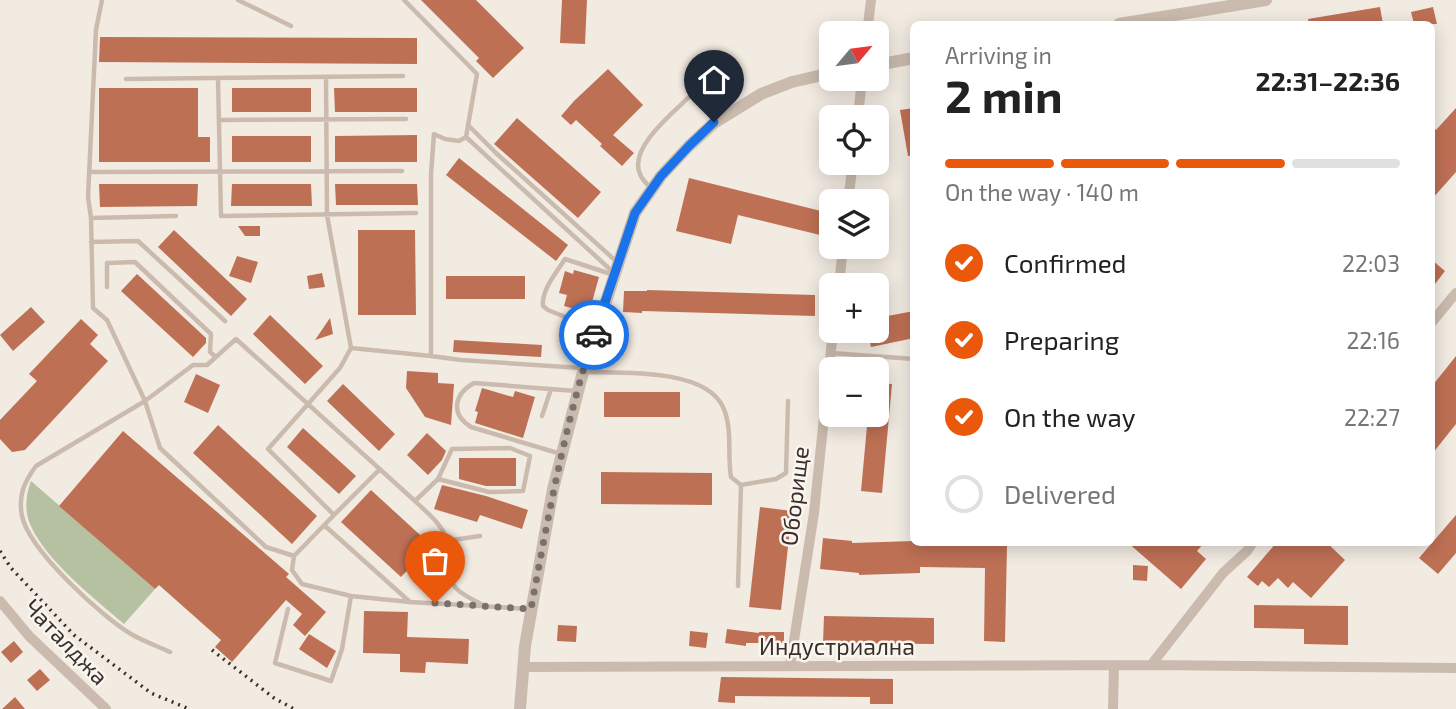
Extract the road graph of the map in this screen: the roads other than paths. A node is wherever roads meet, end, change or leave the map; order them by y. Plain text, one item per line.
1 (102, 0) edge
2 (238, 0) edge
3 (404, 0) edge
4 (871, 0) edge
5 (1266, 0) edge
6 (868, 21) edge
7 (1137, 21) edge
8 (290, 26) dead end
9 (910, 59) edge
10 (889, 63) edge
11 (403, 76) dead end
12 (819, 76) edge
13 (326, 77) junction
14 (126, 79) dead end
15 (218, 79) junction
16 (690, 96) dead end
17 (326, 119) junction
18 (406, 119) dead end
19 (219, 120) junction
20 (468, 125) junction
21 (466, 136) junction
22 (327, 171) junction
23 (402, 171) dead end
24 (89, 172) junction
25 (220, 172) junction
26 (652, 188) junction
27 (416, 213) dead end
28 (327, 215) junction
29 (176, 216) dead end
30 (91, 218) junction
31 (92, 242) junction
32 (616, 270) junction
33 (107, 287) dead end
34 (1456, 294) edge
35 (1435, 318) edge
36 (225, 321) dead end
37 (596, 330) junction
38 (832, 343) edge
39 (351, 348) junction
40 (831, 353) junction
41 (431, 356) junction
42 (216, 357) junction
43 (910, 359) edge
44 (583, 370) junction
45 (551, 389) junction
46 (578, 392) junction
47 (145, 401) junction
48 (788, 401) dead end
49 (308, 404) junction
50 (542, 416) dead end
51 (562, 454) junction
52 (380, 469) junction
53 (438, 479) junction
54 (741, 485) junction
55 (415, 501) junction
56 (334, 515) junction
57 (324, 525) junction
58 (480, 536) dead end
59 (446, 541) junction
60 (1250, 546) edge
61 (294, 556) junction
62 (738, 586) dead end
63 (351, 596) junction
64 (0, 601) edge
65 (410, 602) junction
66 (485, 607) junction
67 (288, 609) dead end
68 (531, 609) junction
69 (170, 652) dead end
70 (790, 666) junction
71 (1114, 666) junction
72 (1152, 666) junction
73 (523, 667) junction
74 (1456, 668) edge
75 (105, 709) edge
76 (520, 709) edge
77 (1113, 709) edge

1 - 24 lane
2 - 8 lane
3 - 20 lane
4 - 6 street
5 - 7 street
9 - 10 street
11 - 13 lane
12 - 26 street
13 - 15 lane
13 - 17 lane
14 - 15 lane
15 - 19 lane
16 - 26 lane
17 - 18 lane
17 - 19 lane
17 - 22 lane
19 - 25 lane
20 - 21 lane
20 - 32 lane
21 - 32 lane
21 - 41 lane
22 - 23 lane
22 - 25 lane
22 - 28 lane
24 - 25 lane
24 - 30 lane
25 - 28 lane
26 - 32 street
27 - 28 lane
28 - 39 lane
29 - 30 lane
30 - 31 lane
31 - 36 lane
31 - 47 lane
32 - 37 street
32 - 37 lane
33 - 42 lane
34 - 35 street
37 - 44 street
38 - 40 street, Оборище
39 - 41 lane
39 - 49 lane
40 - 43 lane
40 - 70 street, Оборище
41 - 44 lane
42 - 47 lane
42 - 49 lane
44 - 46 street
44 - 54 lane
45 - 46 lane
45 - 50 lane
45 - 51 lane
46 - 51 street
47 - 61 lane
47 - 69 lane
48 - 54 lane
49 - 52 lane
49 - 56 lane
51 - 68 street
52 - 55 lane
52 - 56 lane
53 - 53 lane
53 - 55 lane
54 - 62 lane
55 - 59 lane
56 - 57 lane
57 - 61 lane
57 - 65 lane
58 - 59 lane
59 - 66 lane
60 - 72 street
61 - 63 lane
63 - 65 lane
63 - 67 lane
64 - 75 street, Чаталджа
65 - 66 lane
66 - 68 lane
68 - 73 street
70 - 71 street, Индустриална
70 - 73 street, Индустриална
71 - 72 street, Индустриална
71 - 77 street
72 - 74 street, Индустриална
73 - 76 street

